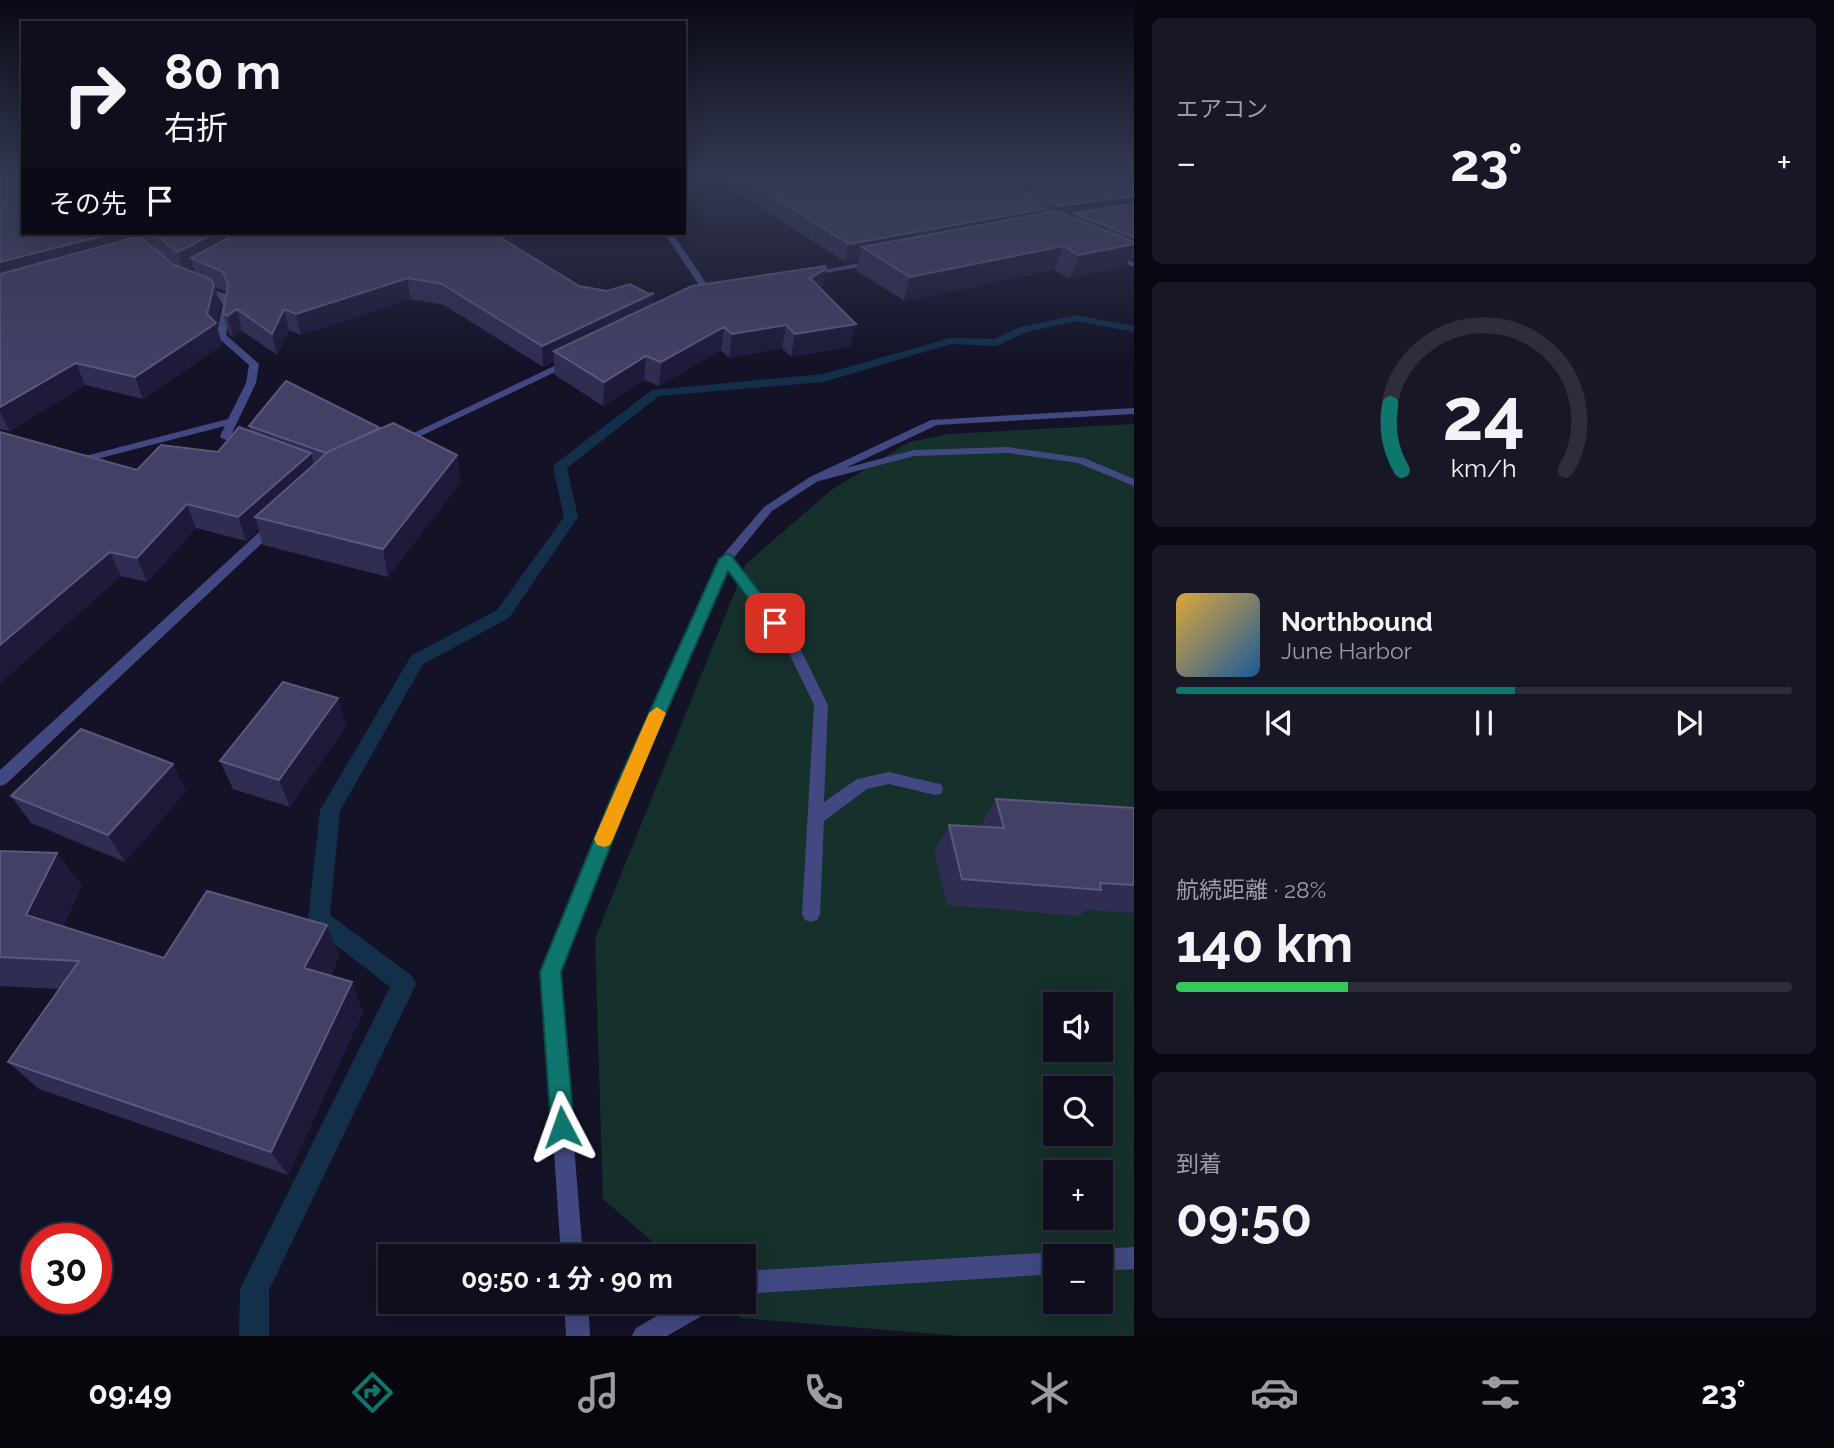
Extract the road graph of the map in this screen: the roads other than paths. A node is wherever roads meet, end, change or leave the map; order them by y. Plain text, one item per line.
1 (672, 238) edge
2 (1098, 249) edge
3 (886, 260) edge
4 (1134, 265) edge
5 (790, 278) edge
6 (192, 284) edge
7 (722, 291) edge
8 (709, 293) junction
9 (696, 299) edge
10 (584, 354) edge
11 (1134, 411) edge
12 (233, 421) junction
13 (251, 446) edge
14 (388, 447) edge
15 (64, 452) edge
16 (814, 479) junction
17 (1134, 483) edge
18 (279, 521) edge
19 (726, 559) junction
20 (0, 780) edge
21 (935, 789) dead end
22 (815, 818) junction
23 (811, 914) dead end
24 (571, 1244) edge
25 (1134, 1258) edge
26 (1113, 1259) edge
27 (1043, 1264) edge
28 (756, 1282) edge
29 (577, 1314) edge
30 (683, 1314) edge
31 (578, 1336) edge
32 (644, 1336) edge

1 - 8 street
2 - 4 street
3 - 5 street
6 - 12 street
7 - 8 street
8 - 9 street
10 - 14 street
11 - 16 street
12 - 13 street
12 - 15 street
16 - 17 street
16 - 19 street
18 - 20 street
19 - 22 street
19 - 24 street
21 - 22 street
22 - 23 street
25 - 26 street
27 - 28 street
29 - 31 street
30 - 32 street

